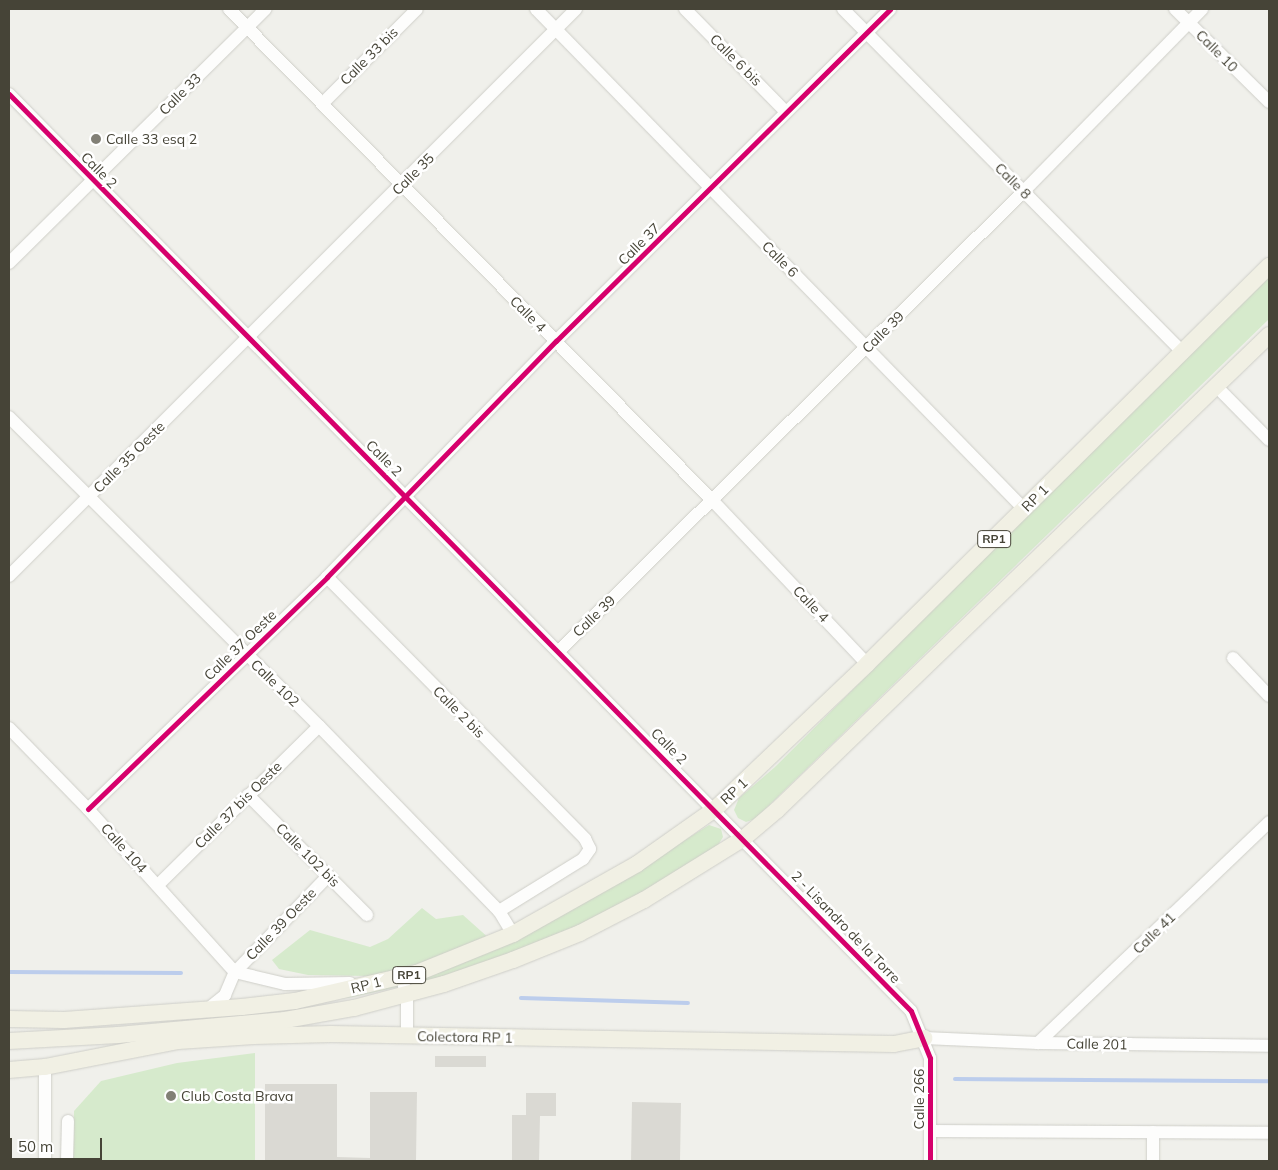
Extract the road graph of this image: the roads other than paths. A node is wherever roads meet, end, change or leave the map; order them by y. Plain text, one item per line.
1 (229, 9) edge
2 (266, 9) edge
3 (417, 9) edge
4 (536, 9) edge
5 (576, 9) edge
6 (685, 9) edge
7 (843, 9) edge
8 (890, 9) edge
9 (1175, 9) edge
10 (1202, 9) edge
11 (1189, 22) junction
12 (248, 28) junction
13 (556, 29) junction
14 (866, 33) junction
15 (1259, 93) junction
16 (9, 94) edge
17 (1269, 102) edge
18 (322, 104) junction
19 (1269, 108) edge
20 (786, 112) junction
21 (93, 180) junction
22 (401, 186) junction
23 (710, 189) junction
24 (1024, 191) junction
25 (9, 263) edge
26 (1269, 266) edge
27 (1269, 335) edge
28 (249, 338) junction
29 (556, 341) junction
30 (867, 347) junction
31 (1182, 353) junction
32 (1217, 387) junction
33 (9, 417) edge
34 (1269, 440) edge
35 (406, 496) junction
36 (88, 498) junction
37 (713, 501) junction
38 (1024, 509) junction
39 (9, 576) edge
40 (327, 577) junction
41 (559, 651) junction
42 (246, 654) junction
43 (1232, 658) dead end
44 (867, 664) junction
45 (1269, 696) edge
46 (319, 726) junction
47 (9, 728) edge
48 (248, 796) junction
49 (88, 809) junction
50 (715, 809) junction
51 (1269, 822) edge
52 (744, 838) junction
53 (328, 876) junction
54 (158, 885) junction
55 (498, 911) junction
56 (367, 915) dead end
57 (513, 934) junction
58 (235, 972) junction
59 (400, 977) junction
60 (382, 982) junction
61 (407, 994) junction
62 (208, 1009) junction
63 (9, 1019) edge
64 (407, 1036) junction
65 (924, 1038) junction
66 (9, 1041) edge
67 (1038, 1043) junction
68 (1269, 1046) edge
69 (45, 1067) junction
70 (9, 1070) edge
71 (68, 1121) dead end
72 (930, 1131) junction
73 (1154, 1132) junction
74 (1269, 1132) edge
75 (45, 1161) edge
76 (68, 1161) edge
77 (930, 1161) edge
78 (1153, 1161) edge

1 - 12 street, Calle 4
2 - 12 street, Calle 33
3 - 18 street, Calle 33 bis
4 - 13 street, Calle 6
5 - 13 street, Calle 35
6 - 20 street, Calle 6 bis
7 - 14 street, Calle 8
8 - 14 street, Calle 37
9 - 11 street, Calle 10
10 - 11 street, Calle 39
11 - 15 street, Calle 10
11 - 24 street, Calle 39
12 - 18 street, Calle 4
12 - 21 street, Calle 33
13 - 22 street, Calle 35
13 - 23 street, Calle 6
14 - 20 street, Calle 37
14 - 24 street, Calle 8
15 - 17 street, Calle 10
15 - 19 street, Calle 10
16 - 21 street, Calle 2
18 - 22 street, Calle 4
20 - 23 street, Calle 37
21 - 25 street, Calle 33
21 - 28 street, Calle 2
22 - 28 street, Calle 35
22 - 29 street, Calle 4
23 - 29 street, Calle 37
23 - 30 street, Calle 6
24 - 30 street, Calle 39
24 - 31 street, Calle 8
26 - 31 main road, RP 1 / RP1
27 - 32 main road, RP 1 / RP1
28 - 35 street, Calle 2
28 - 36 street, Calle 35 Oeste
29 - 35 street, Calle 37
29 - 37 street, Calle 4
30 - 37 street, Calle 39
30 - 38 street, Calle 6
31 - 38 main road, RP 1 / RP1
32 - 34 street
32 - 52 main road, RP 1 / RP1
33 - 36 street, Calle 102
35 - 40 street, Calle 37 Oeste
35 - 41 street, Calle 2
36 - 39 street, Calle 35 Oeste
36 - 42 street, Calle 102
37 - 41 street, Calle 39
37 - 44 street, Calle 4
38 - 44 main road, RP 1 / RP1
40 - 42 street, Calle 37 Oeste
40 - 55 street, Calle 2 bis
41 - 50 street, Calle 2
42 - 46 street, Calle 102
42 - 49 street, Calle 37 Oeste
43 - 45 street
44 - 50 main road, RP 1 / RP1
46 - 48 street, Calle 37 bis Oeste
46 - 55 street, Calle 102
47 - 49 street, Calle 104
48 - 53 street, Calle 102 bis
48 - 54 street, Calle 37 bis Oeste
49 - 54 street, Calle 104
50 - 52 street, Calle 2
50 - 57 main road, RP 1 / RP1
51 - 67 street, Calle 41
52 - 61 main road, RP 1 / RP1
52 - 65 street, 2 - Lisandro de la Torre
53 - 56 street, Calle 102 bis
53 - 58 street, Calle 39 Oeste
54 - 58 street, Calle 104
55 - 57 street, Calle 102
57 - 59 main road, RP 1 / RP1
58 - 60 street
58 - 62 street
59 - 60 main road, RP 1 / RP1
59 - 61 street
60 - 62 main road, RP 1 / RP1
61 - 64 street
61 - 66 main road, RP 1 / RP1
62 - 63 main road, RP 1 / RP1
64 - 65 main road, Colectora RP 1
64 - 69 main road, Colectora RP 1
65 - 67 street, Calle 201
65 - 72 street, Calle 266
67 - 68 street, Calle 201
69 - 70 main road, Colectora RP 1
69 - 75 street
71 - 76 street
72 - 73 street
72 - 77 street, Calle 266
73 - 74 street
73 - 78 street

